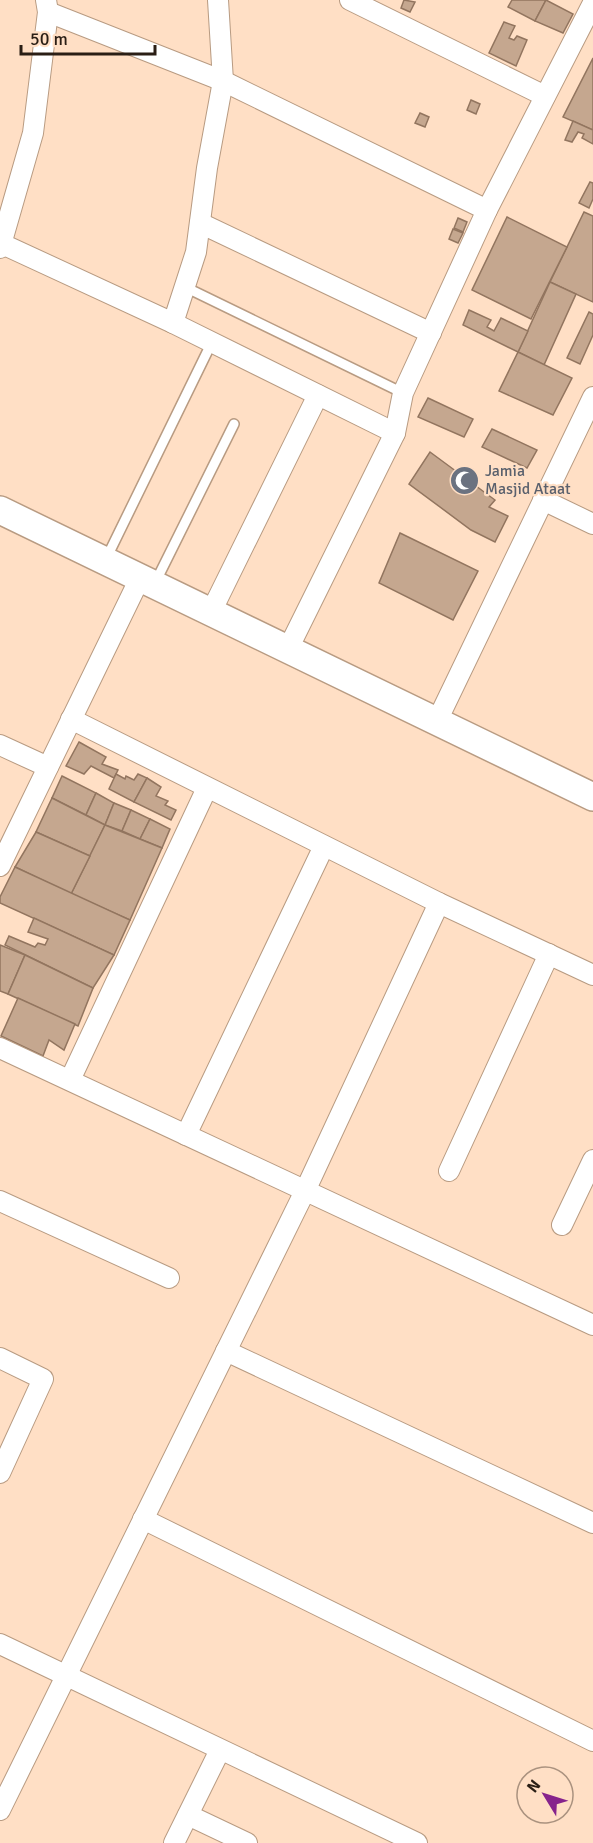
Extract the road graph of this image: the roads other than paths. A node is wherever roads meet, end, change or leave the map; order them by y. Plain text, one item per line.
1 (218, 0) edge
2 (350, 0) edge
3 (593, 3) edge
4 (47, 6) edge
5 (223, 81) junction
6 (545, 96) junction
7 (487, 210) junction
8 (200, 223) junction
9 (0, 245) edge
10 (185, 287) junction
11 (173, 324) junction
12 (431, 333) junction
13 (212, 342) junction
14 (403, 393) junction
15 (318, 395) junction
16 (593, 396) edge
17 (234, 424) dead end
18 (395, 432) junction
19 (543, 500) junction
20 (0, 510) edge
21 (593, 524) edge
22 (104, 561) junction
23 (147, 582) junction
24 (211, 612) junction
25 (288, 649) junction
26 (71, 719) junction
27 (437, 721) junction
28 (0, 745) edge
29 (48, 767) junction
30 (207, 788) junction
31 (593, 797) edge
32 (324, 846) junction
33 (0, 866) edge
34 (439, 903) junction
35 (549, 954) junction
36 (593, 975) edge
37 (0, 1048) edge
38 (70, 1080) junction
39 (186, 1135) junction
40 (593, 1160) edge
41 (449, 1171) dead end
42 (305, 1191) junction
43 (0, 1201) edge
44 (562, 1225) dead end
45 (170, 1278) dead end
46 (593, 1325) edge
47 (226, 1351) junction
48 (0, 1358) edge
49 (5, 1451) edge
50 (0, 1473) edge
51 (143, 1519) junction
52 (593, 1523) edge
53 (0, 1644) edge
54 (66, 1674) junction
55 (593, 1741) edge
56 (220, 1750) junction
57 (0, 1810) edge
58 (188, 1815) junction
59 (174, 1843) edge
60 (247, 1843) edge
61 (417, 1843) edge

1 - 5 street
2 - 6 street
3 - 6 street
4 - 5 street
4 - 9 street
5 - 7 street
5 - 8 street
6 - 7 street
7 - 12 street
8 - 10 street
8 - 12 street
9 - 11 street
10 - 11 street
10 - 14 lane
11 - 13 street
12 - 14 street
13 - 15 street
13 - 22 lane
14 - 18 street
15 - 18 street
15 - 24 street
16 - 19 street
17 - 23 lane
18 - 25 street
19 - 21 street
19 - 27 street
20 - 22 street
22 - 23 street
23 - 24 street
23 - 26 street
24 - 25 street
25 - 27 street
26 - 29 street
26 - 30 street
27 - 31 street
28 - 29 street
29 - 33 street
30 - 32 street
30 - 38 street
32 - 34 street
32 - 39 street
34 - 35 street
34 - 42 street
35 - 36 street
35 - 41 street
37 - 38 street
38 - 39 street
39 - 42 street
40 - 44 street
42 - 46 street
42 - 47 street
43 - 45 street
47 - 51 street
47 - 52 street
48 - 49 street
49 - 50 street
51 - 54 street
51 - 55 street
53 - 54 street
54 - 56 street
54 - 57 street
56 - 58 street
56 - 61 street
58 - 59 street
58 - 60 street

